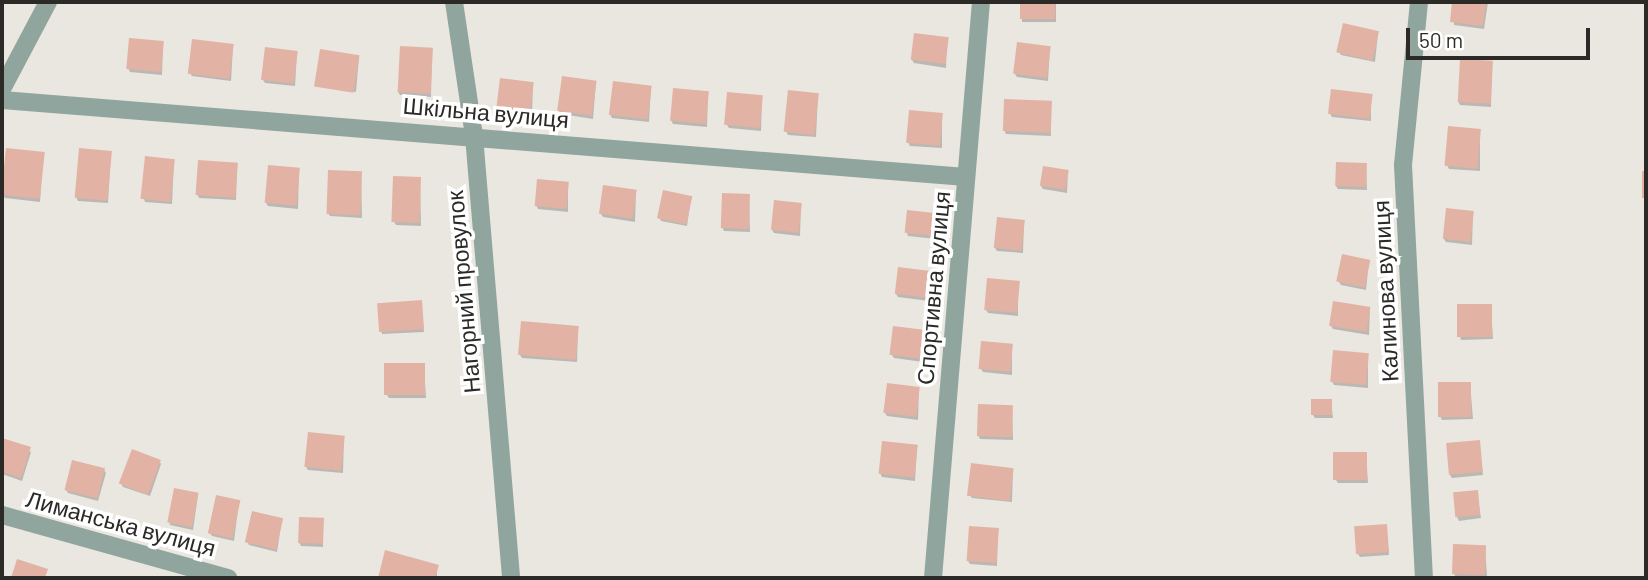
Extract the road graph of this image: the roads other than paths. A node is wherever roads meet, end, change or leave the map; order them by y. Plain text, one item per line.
1 (48, 2) edge
2 (454, 2) edge
3 (981, 2) edge
4 (1419, 2) edge
5 (2, 89) edge
6 (2, 100) edge
7 (474, 136) junction
8 (966, 177) junction
9 (2, 515) edge
10 (200, 574) edge
11 (228, 578) edge
12 (511, 578) edge
13 (933, 578) edge
14 (1424, 578) edge

1 - 5 street
2 - 7 street, Нагорний провулок
3 - 8 street, Спортивна вулиця
4 - 14 street, Калинова вулиця
6 - 7 street, Шкільна вулиця
7 - 8 street, Шкільна вулиця
7 - 12 street, Нагорний провулок
8 - 13 street, Спортивна вулиця
9 - 10 street, Лиманська вулиця
10 - 11 street, Лиманська вулиця

